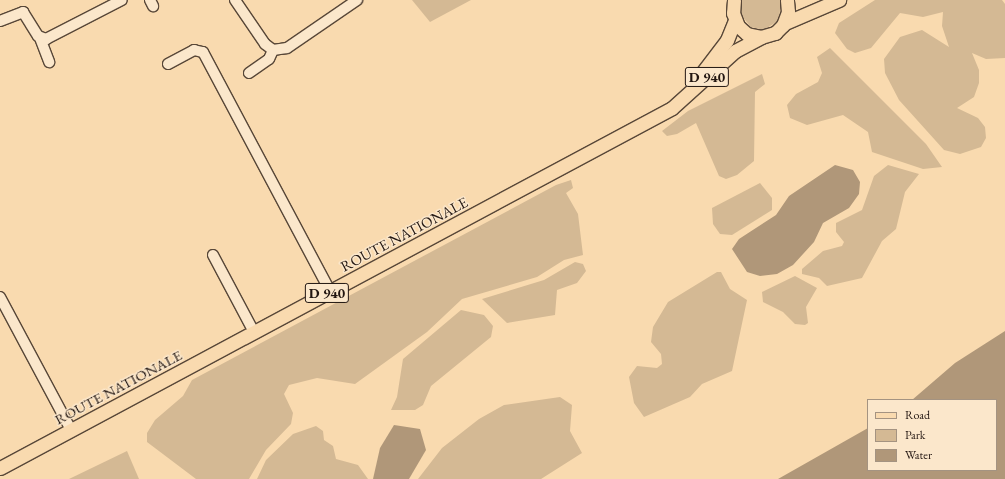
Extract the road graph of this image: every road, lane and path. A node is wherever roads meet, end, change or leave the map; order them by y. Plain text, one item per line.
1 (122, 0) edge
2 (235, 0) edge
3 (357, 0) edge
4 (734, 0) edge
5 (787, 0) edge
6 (839, 0) edge
7 (347, 2) edge
8 (735, 20) junction
9 (0, 21) edge
10 (785, 23) junction
11 (761, 37) junction
12 (40, 38) junction
13 (273, 50) junction
14 (49, 62) dead end
15 (168, 64) dead end
16 (249, 73) dead end
17 (653, 118) junction
18 (213, 255) dead end
19 (330, 291) junction
20 (0, 298) edge
21 (254, 332) junction
22 (72, 430) junction
23 (0, 468) edge

1 - 12 street
2 - 13 street
3 - 7 street
4 - 8 main road
5 - 10 main road
6 - 10 main road
7 - 13 street
8 - 11 main road
8 - 17 main road, D 940
9 - 12 street
10 - 11 main road
11 - 17 main road, D 940
12 - 14 street
13 - 16 street
15 - 19 street
17 - 19 main road, ROUTE NATIONALE / D 940
18 - 21 street
19 - 21 main road, ROUTE NATIONALE / D 940
20 - 22 street
21 - 22 main road, ROUTE NATIONALE / D 940
22 - 23 main road, ROUTE NATIONALE / D 940

